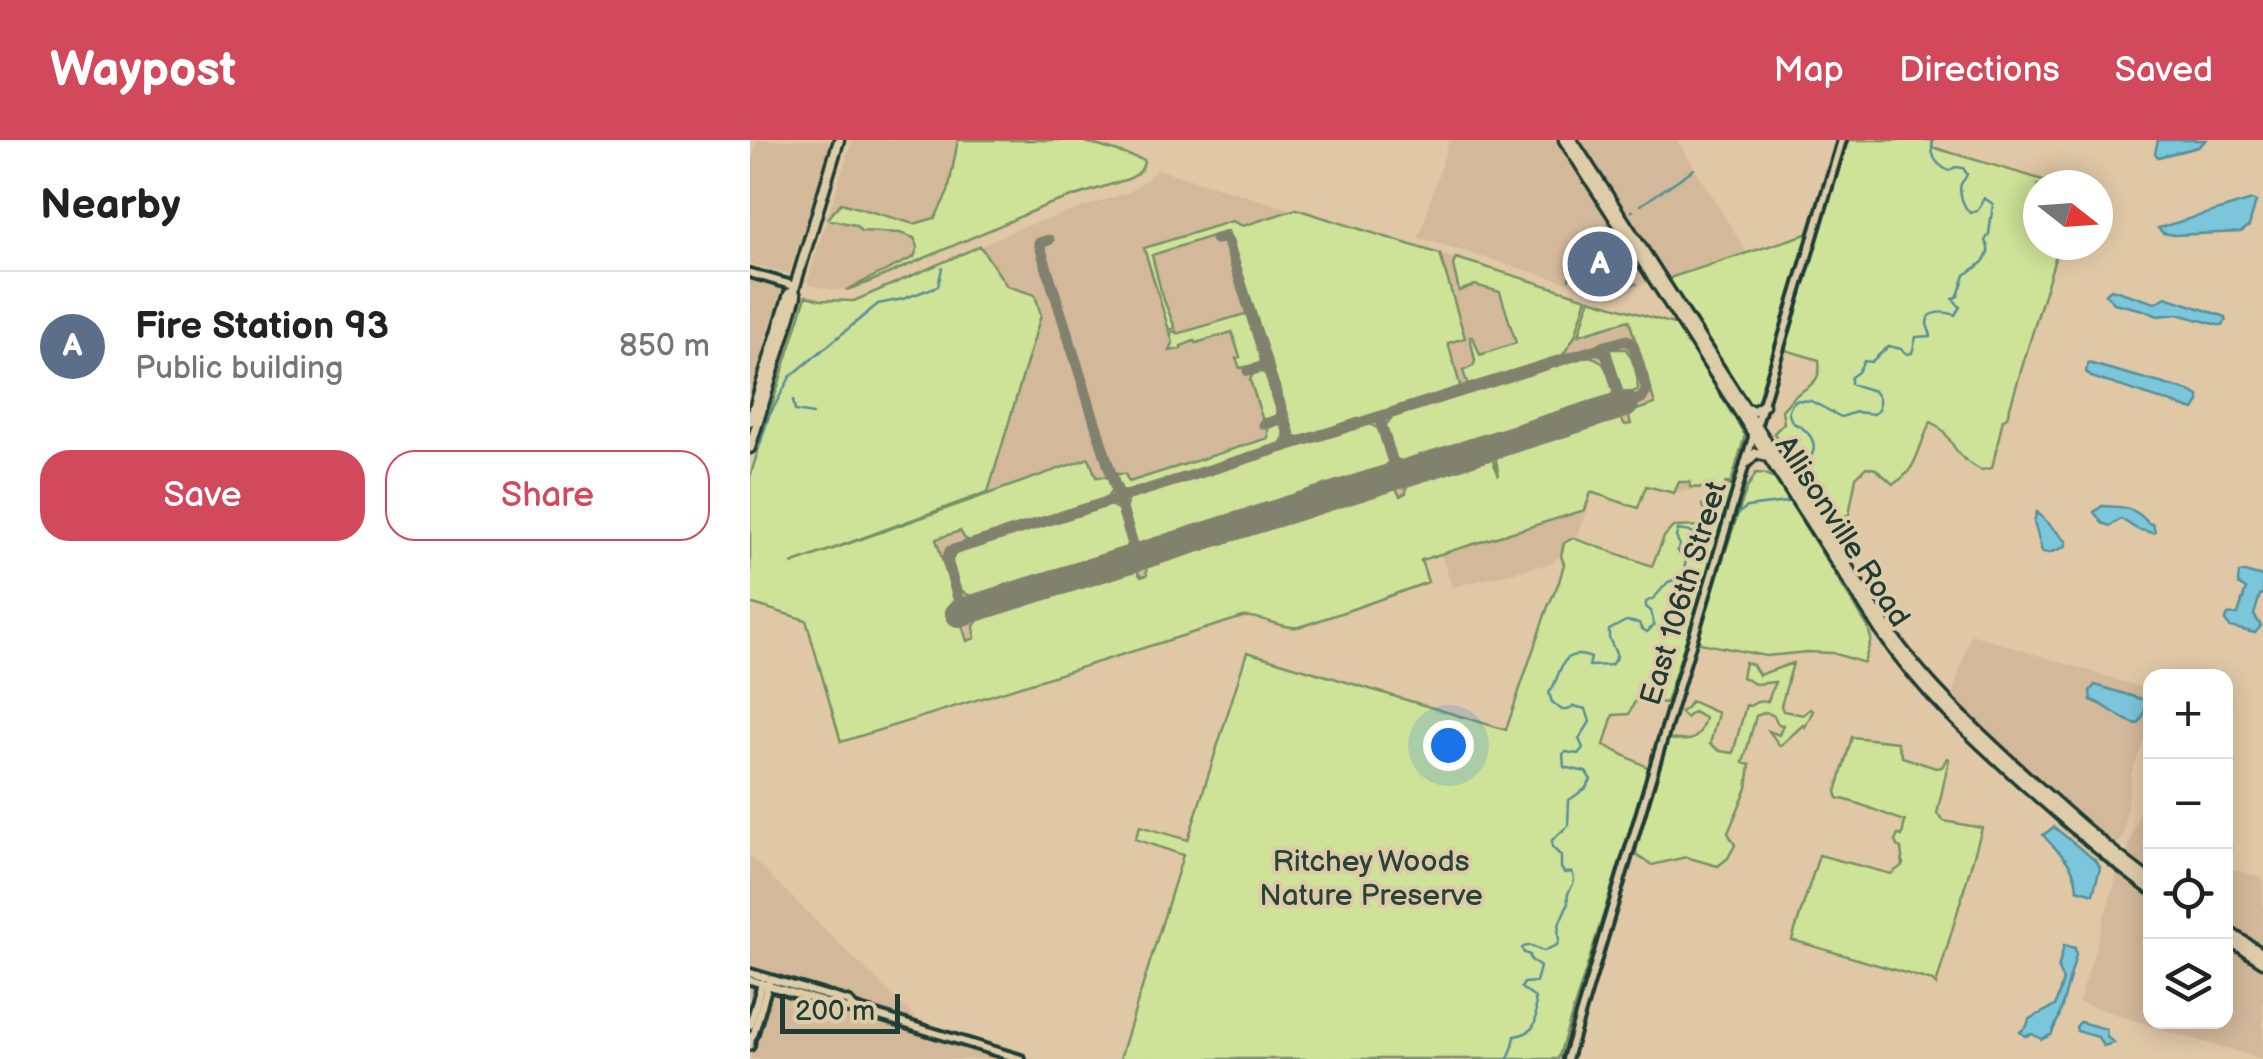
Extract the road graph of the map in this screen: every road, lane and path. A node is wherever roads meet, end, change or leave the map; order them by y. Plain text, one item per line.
1 (839, 140) edge
2 (1564, 140) edge
3 (1572, 140) edge
4 (1842, 140) edge
5 (750, 273) edge
6 (794, 288) junction
7 (1764, 406) junction
8 (1746, 409) junction
9 (750, 422) edge
10 (1756, 431) junction
11 (750, 448) edge
12 (1769, 458) junction
13 (1746, 463) junction
14 (1794, 490) junction
15 (1806, 508) junction
16 (2143, 875) edge
17 (2143, 884) edge
18 (2233, 935) edge
19 (2228, 939) edge
20 (2263, 954) edge
21 (2263, 962) edge
22 (750, 976) edge
23 (766, 981) junction
24 (750, 1024) edge
25 (750, 1037) edge
26 (750, 1046) edge
27 (1021, 1059) edge
28 (1567, 1059) edge

1 - 6 main road
2 - 10 main road, Allisonville Road
3 - 8 main road, Allisonville Road
4 - 7 street, East 106th Street
5 - 6 street
6 - 9 main road
6 - 11 main road
7 - 8 main road
7 - 10 street, East 106th Street
8 - 10 main road, Allisonville Road
10 - 12 main road, Allisonville Road
10 - 13 street, East 106th Street
10 - 14 main road, Allisonville Road
12 - 13 main road
12 - 14 main road, Allisonville Road
13 - 28 street, East 106th Street
14 - 15 main road, Allisonville Road
15 - 16 main road, Allisonville Road
15 - 17 main road, Allisonville Road
18 - 20 main road
19 - 21 main road
22 - 23 street
23 - 24 street
23 - 25 street
23 - 27 street
25 - 26 street

